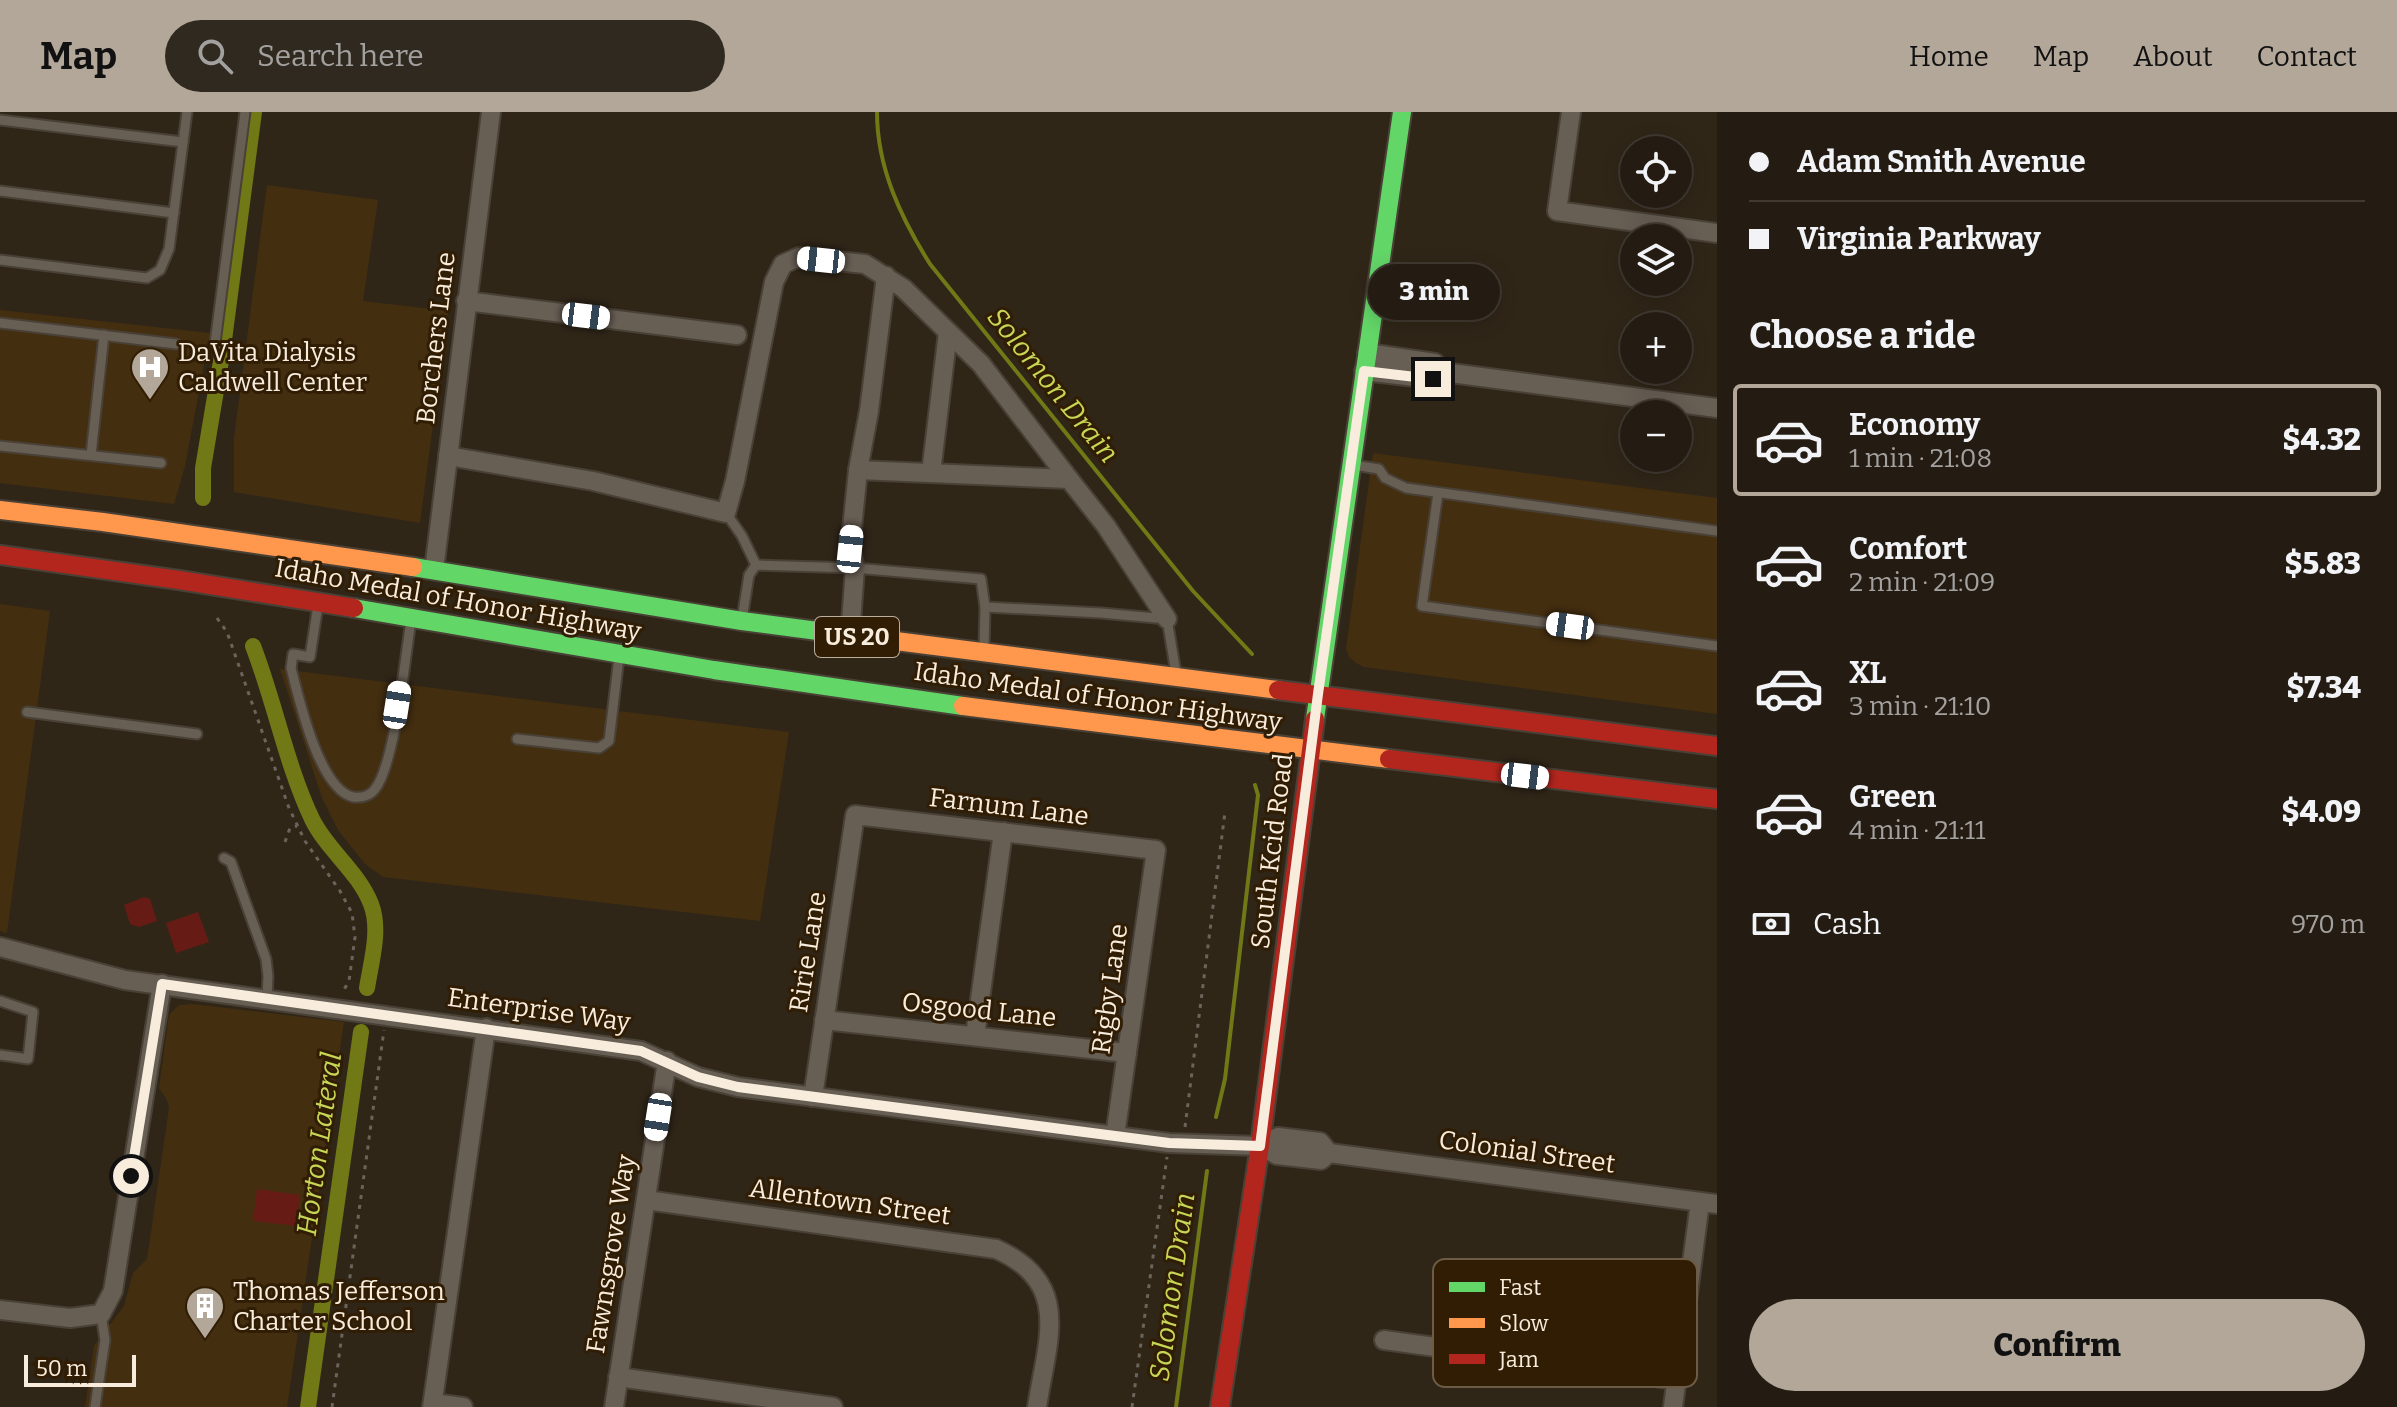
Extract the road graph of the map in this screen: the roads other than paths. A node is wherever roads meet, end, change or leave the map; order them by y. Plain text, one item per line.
1 (187, 112) edge
2 (245, 112) edge
3 (491, 112) edge
4 (1402, 112) edge
5 (1571, 112) edge
6 (0, 120) edge
7 (183, 142) junction
8 (0, 191) edge
9 (174, 213) junction
10 (1717, 233) edge
11 (0, 260) edge
12 (886, 276) junction
13 (466, 301) junction
14 (0, 323) edge
15 (948, 332) junction
16 (104, 335) junction
17 (737, 335) dead end
18 (215, 343) dead end
19 (176, 344) dead end
20 (1365, 362) junction
21 (1717, 408) edge
22 (0, 446) edge
23 (91, 455) junction
24 (448, 456) junction
25 (161, 463) dead end
26 (1351, 465) junction
27 (858, 470) junction
28 (931, 473) junction
29 (1069, 479) junction
30 (1438, 493) junction
31 (0, 510) edge
32 (726, 513) junction
33 (1717, 531) edge
34 (0, 555) edge
35 (756, 565) junction
36 (855, 568) junction
37 (434, 570) junction
38 (319, 601) junction
39 (985, 607) junction
40 (412, 617) junction
41 (1167, 619) junction
42 (742, 621) junction
43 (850, 636) junction
44 (1717, 646) edge
45 (984, 652) junction
46 (620, 654) junction
47 (1176, 676) junction
48 (1318, 694) junction
49 (27, 712) dead end
50 (197, 734) dead end
51 (517, 739) dead end
52 (1717, 746) edge
53 (1312, 751) junction
54 (1717, 799) edge
55 (855, 815) joint
56 (1003, 832) junction
57 (1156, 850) joint
58 (224, 858) dead end
59 (0, 947) edge
60 (162, 984) junction
61 (267, 998) junction
62 (0, 1001) edge
63 (824, 1020) junction
64 (486, 1028) junction
65 (975, 1036) junction
66 (1127, 1053) junction
67 (0, 1055) edge
68 (667, 1061) junction
69 (813, 1097) junction
70 (1115, 1136) junction
71 (1260, 1146) junction
72 (646, 1200) junction
73 (1709, 1203) edge
74 (1697, 1269) edge
75 (0, 1310) edge
76 (101, 1314) junction
77 (1384, 1340) dead end
78 (1433, 1347) edge
79 (618, 1377) junction
80 (1676, 1387) edge
81 (433, 1405) edge
82 (95, 1407) edge
83 (463, 1407) edge
84 (614, 1407) edge
85 (833, 1407) edge
86 (1037, 1407) edge
87 (1220, 1407) edge
88 (1673, 1407) edge

1 - 7 lane
2 - 18 lane
3 - 13 street, Borchers Lane
4 - 20 main road, South Kcid Road
5 - 10 street
6 - 7 lane
7 - 9 lane
8 - 9 lane
9 - 11 lane
12 - 15 street
12 - 27 street
12 - 32 street
13 - 17 street
13 - 24 street, Borchers Lane
14 - 16 lane
15 - 28 street
15 - 29 street
16 - 19 lane
16 - 23 lane
20 - 21 street
20 - 26 main road, South Kcid Road
22 - 23 lane
23 - 25 lane
24 - 32 street
24 - 37 street, Borchers Lane
26 - 30 lane
26 - 48 main road, South Kcid Road
27 - 28 street
27 - 36 street
28 - 29 street
29 - 41 street
30 - 33 lane
30 - 44 lane
31 - 37 main road, Idaho Medal of Honor Highway / US 20
32 - 35 lane
34 - 38 main road, Idaho Medal of Honor Highway
35 - 36 lane
35 - 42 lane
36 - 39 lane
36 - 43 street
37 - 42 main road, Idaho Medal of Honor Highway / US 20
38 - 40 main road, Idaho Medal of Honor Highway
38 - 40 lane
39 - 41 lane
39 - 45 lane
40 - 46 main road, Idaho Medal of Honor Highway
41 - 47 lane
42 - 43 main road, Idaho Medal of Honor Highway / US 20
43 - 45 main road, Idaho Medal of Honor Highway / US 20
45 - 47 main road, Idaho Medal of Honor Highway / US 20
46 - 51 lane
46 - 53 main road, Idaho Medal of Honor Highway
47 - 48 main road, Idaho Medal of Honor Highway / US 20
48 - 52 main road, Idaho Medal of Honor Highway / US 20
48 - 53 main road, South Kcid Road
49 - 50 lane
53 - 54 main road, Idaho Medal of Honor Highway
53 - 71 main road, South Kcid Road
55 - 56 street, Farnum Lane
55 - 63 street, Ririe Lane
56 - 57 street, Farnum Lane
56 - 65 street
57 - 66 street, Rigby Lane
58 - 61 lane
59 - 60 street, Enterprise Way
60 - 61 street, Enterprise Way
60 - 76 street
61 - 64 street, Enterprise Way
62 - 67 lane
63 - 65 street, Osgood Lane
63 - 69 street, Ririe Lane
64 - 68 street, Enterprise Way
64 - 81 street
65 - 66 street, Osgood Lane
66 - 70 street, Rigby Lane
68 - 69 street, Enterprise Way
68 - 72 street, Fawnsgrove Way
69 - 70 street, Enterprise Way
70 - 71 street, Enterprise Way
71 - 73 street, Colonial Street
71 - 87 main road, South Kcid Road
72 - 79 street, Fawnsgrove Way
72 - 86 street, Allentown Street
73 - 74 street
75 - 76 street
76 - 82 lane
77 - 78 street
79 - 84 street, Fawnsgrove Way
79 - 85 street
80 - 88 street
81 - 83 street

